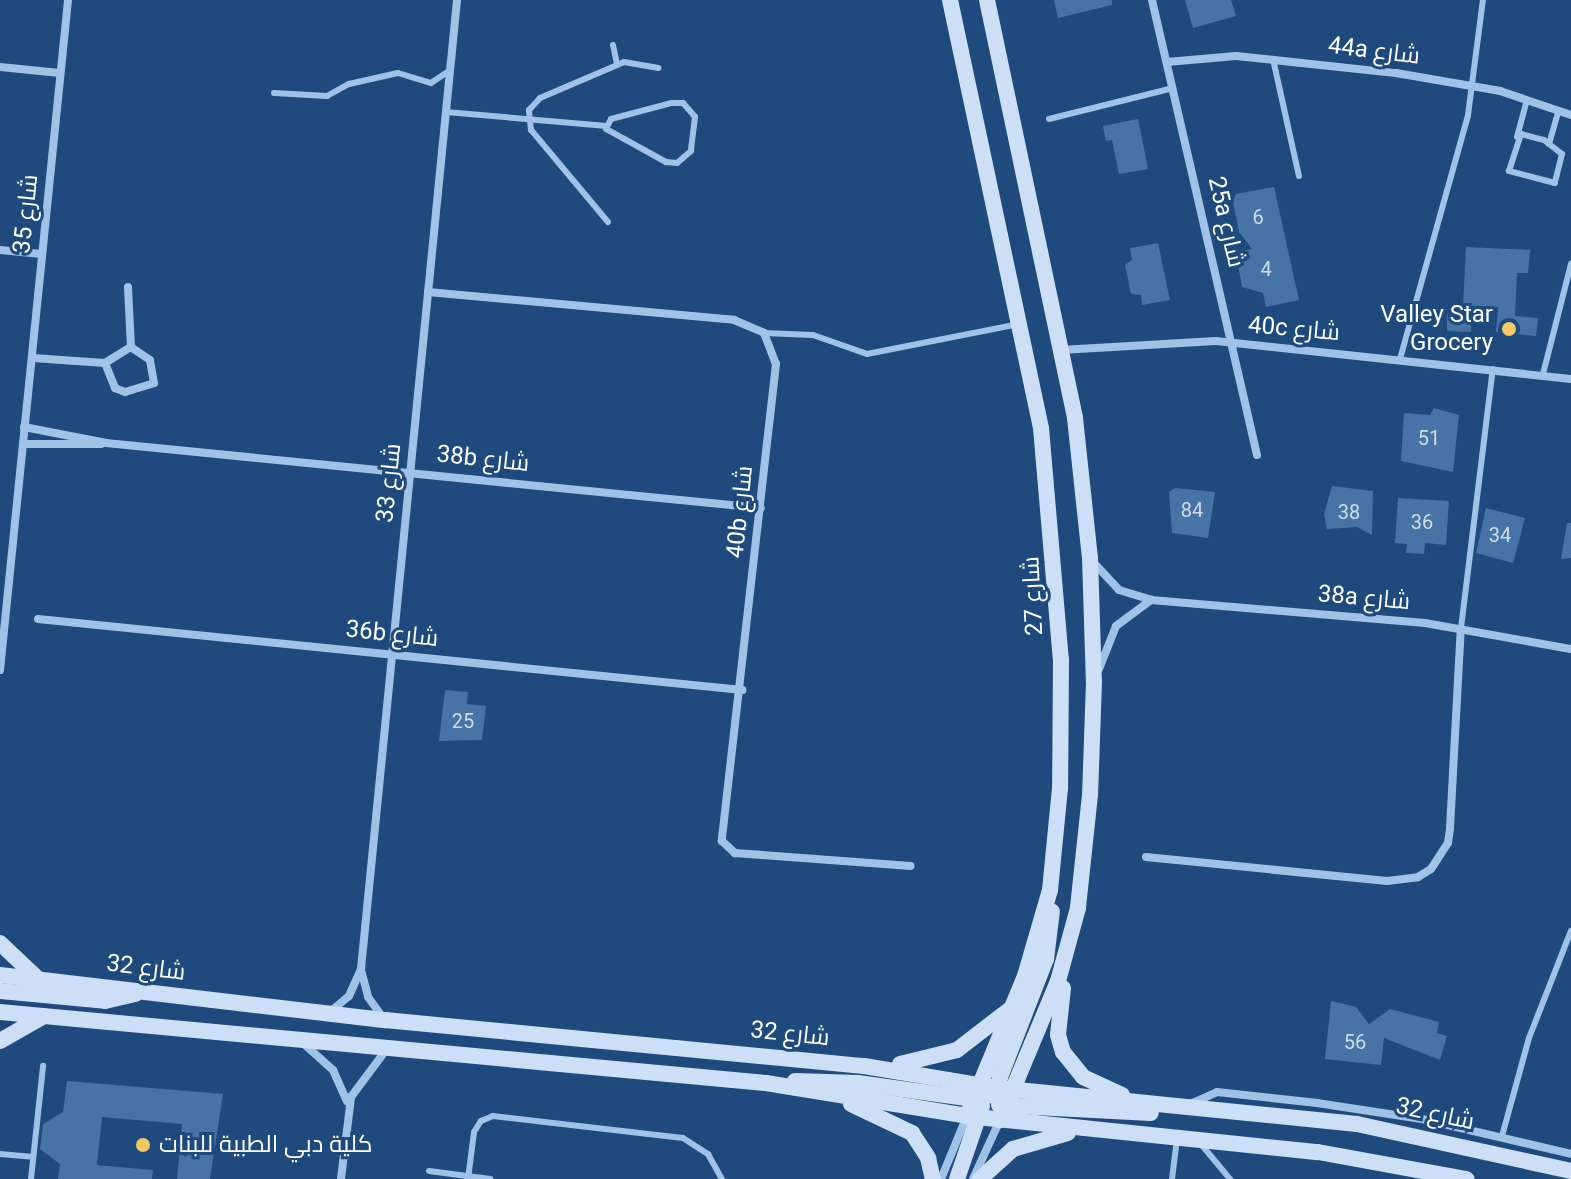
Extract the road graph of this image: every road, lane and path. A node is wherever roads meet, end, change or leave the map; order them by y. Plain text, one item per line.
1 (68, 0) edge
2 (457, 0) edge
3 (950, 0) edge
4 (987, 0) edge
5 (1152, 0) edge
6 (1483, 0) edge
7 (613, 45) dead end
8 (1273, 59) junction
9 (1167, 62) junction
10 (617, 64) junction
11 (0, 67) edge
12 (658, 68) dead end
13 (450, 70) junction
14 (60, 73) junction
15 (1470, 84) junction
16 (1173, 88) junction
17 (274, 93) dead end
18 (1527, 99) junction
19 (1559, 110) junction
20 (446, 112) junction
21 (1571, 115) edge
22 (527, 119) junction
23 (1049, 119) dead end
24 (606, 126) junction
25 (1517, 137) junction
26 (1549, 144) junction
27 (1299, 176) dead end
28 (608, 222) dead end
29 (0, 250) edge
30 (42, 254) junction
31 (1571, 264) edge
32 (128, 287) dead end
33 (428, 292) junction
34 (1021, 323) junction
35 (764, 333) junction
36 (1235, 343) junction
37 (131, 347) junction
38 (1060, 350) junction
39 (33, 358) junction
40 (1400, 359) junction
41 (105, 363) junction
42 (1493, 369) junction
43 (1543, 374) junction
44 (1571, 379) edge
45 (24, 427) junction
46 (106, 443) junction
47 (23, 444) junction
48 (1257, 455) dead end
49 (410, 472) junction
50 (761, 508) junction
51 (1090, 558) junction
52 (1151, 600) junction
53 (3, 615) edge
54 (38, 619) dead end
55 (1461, 628) junction
56 (1571, 649) edge
57 (392, 655) junction
58 (0, 670) edge
59 (1094, 682) junction
60 (742, 690) junction
61 (1146, 857) dead end
62 (911, 866) dead end
63 (1050, 890) junction
64 (1571, 931) edge
65 (0, 943) edge
66 (1069, 945) junction
67 (361, 969) junction
68 (0, 975) edge
69 (38, 979) junction
70 (0, 991) edge
71 (140, 992) junction
72 (1013, 1007) junction
73 (0, 1012) edge
74 (326, 1014) junction
75 (42, 1017) junction
76 (385, 1020) junction
77 (0, 1041) edge
78 (303, 1043) junction
79 (386, 1050) junction
80 (43, 1066) dead end
81 (864, 1066) junction
82 (766, 1083) junction
83 (828, 1094) junction
84 (990, 1102) junction
85 (1142, 1103) junction
86 (348, 1108) junction
87 (1184, 1108) junction
88 (1089, 1130) junction
89 (1502, 1136) junction
90 (1178, 1138) junction
91 (1198, 1140) junction
92 (0, 1154) edge
93 (1571, 1154) edge
94 (33, 1157) junction
95 (429, 1171) dead end
96 (1571, 1171) edge
97 (468, 1178) edge
98 (31, 1179) edge
99 (341, 1179) edge
100 (490, 1179) edge
101 (722, 1179) edge
102 (933, 1179) edge
103 (941, 1179) edge
104 (957, 1179) edge
105 (973, 1179) edge
106 (980, 1179) edge
107 (1172, 1179) edge
108 (1228, 1179) edge
109 (1467, 1179) edge

1 - 14 street, شارع 35
2 - 13 street, شارع 33
3 - 34 street, شارع 27
4 - 38 street, شارع 27
5 - 9 street, 25a شارع
6 - 15 lane
7 - 10 lane
8 - 9 street, 44a شارع
8 - 15 street, 44a شارع
8 - 27 lane
9 - 16 street, 25a شارع
10 - 12 lane
10 - 22 lane
11 - 14 street
13 - 17 lane
13 - 20 street, شارع 33
14 - 30 street, شارع 35
15 - 18 street, 44a شارع
15 - 40 lane
16 - 23 lane
16 - 36 street, 25a شارع
18 - 19 street, 44a شارع
18 - 25 lane
19 - 21 street, 44a شارع
19 - 26 lane
20 - 22 lane
20 - 33 street, شارع 33
22 - 24 lane
22 - 28 lane
24 - 24 lane
25 - 26 lane
25 - 26 lane
29 - 30 street
30 - 39 street, شارع 35
31 - 43 lane
32 - 37 street
33 - 35 street
33 - 49 street, شارع 33
34 - 35 lane
34 - 63 street, شارع 27
35 - 50 street, 40b شارع
36 - 38 street, 40c شارع
36 - 40 street, 40c شارع
36 - 48 street, 25a شارع
37 - 41 street
37 - 41 street
38 - 51 street, شارع 27
39 - 41 street
39 - 45 street, شارع 35
40 - 42 street, 40c شارع
42 - 43 street, 40c شارع
42 - 55 lane
43 - 44 street, 40c شارع
45 - 46 street, 38b شارع
45 - 47 street, شارع 35
46 - 47 street, 38b شارع
46 - 49 street, 38b شارع
47 - 53 street, شارع 35
49 - 50 street, 38b شارع
49 - 57 street, شارع 33
50 - 60 street, 40b شارع
51 - 52 street, 38a شارع
51 - 59 street, شارع 27
52 - 55 street, 38a شارع
52 - 59 street
53 - 58 street, شارع 35
54 - 57 street, 36b شارع
55 - 56 street, 38a شارع
55 - 61 street
57 - 60 street, 36b شارع
57 - 67 street, شارع 33
59 - 66 street, شارع 27
60 - 62 street, 40b شارع
63 - 72 street, شارع 27
63 - 84 street
64 - 89 lane
65 - 69 street
66 - 84 street, شارع 27
66 - 85 street
67 - 74 street, شارع 33
67 - 76 street, شارع 33
68 - 69 street, شارع 32
69 - 71 street, شارع 32
70 - 71 street
71 - 74 street, شارع 32
72 - 81 street
72 - 84 street, شارع 27
73 - 75 street, شارع 32
74 - 76 street, شارع 32
75 - 77 street
75 - 78 street, شارع 32
76 - 81 street, شارع 32
78 - 79 street, شارع 32
78 - 86 street
79 - 82 street, شارع 32
79 - 86 street
80 - 94 lane
81 - 84 street, شارع 32
82 - 83 street, شارع 32
82 - 84 street
83 - 84 street, شارع 32
83 - 102 street
84 - 85 street, شارع 32
84 - 87 street
84 - 88 street, شارع 32
84 - 103 street, شارع 27
84 - 104 street
84 - 105 street, شارع 27
85 - 87 street, شارع 32
86 - 99 street
87 - 89 street
87 - 96 street, شارع 32
88 - 90 street, شارع 32
88 - 106 street
89 - 93 street
90 - 91 street, شارع 32
90 - 107 lane
91 - 108 lane
91 - 109 street, شارع 32
92 - 94 lane
94 - 98 lane
95 - 97 lane
97 - 100 lane
97 - 101 lane

